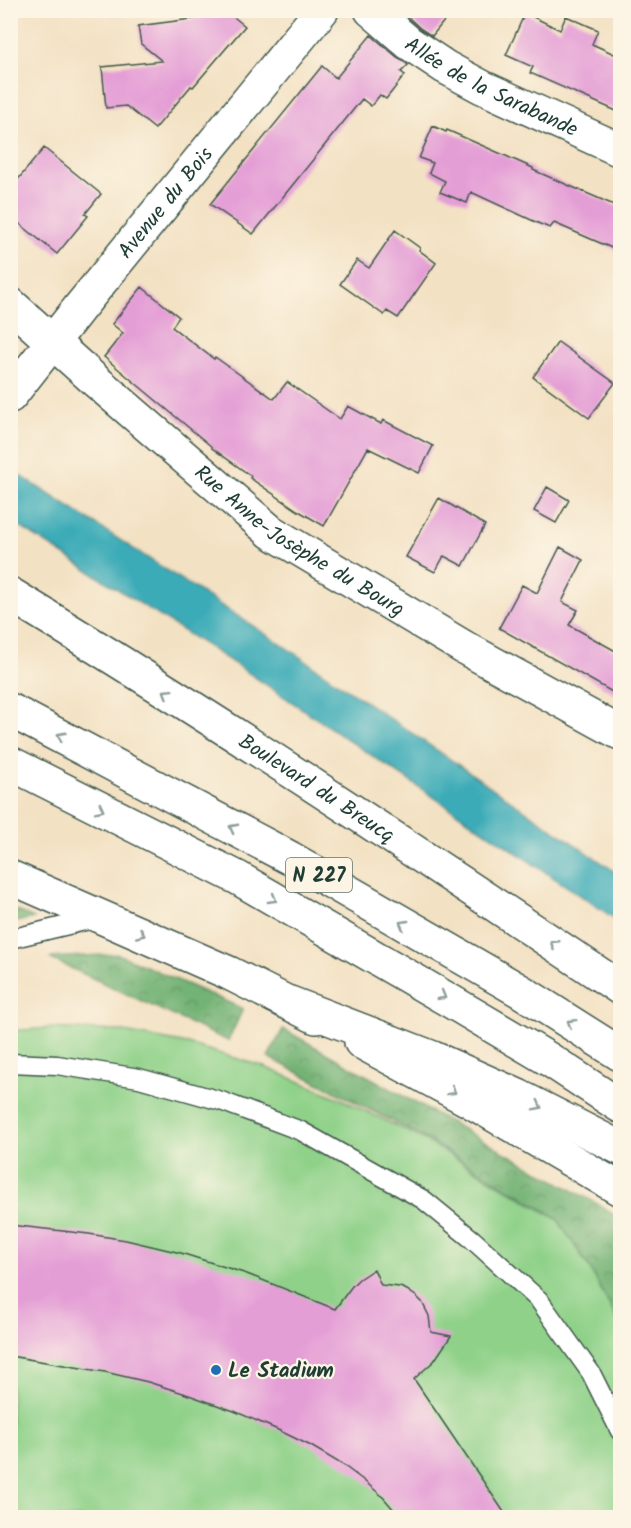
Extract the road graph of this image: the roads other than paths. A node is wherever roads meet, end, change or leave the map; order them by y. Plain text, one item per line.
1 (322, 10) edge
2 (371, 10) edge
3 (621, 150) edge
4 (10, 304) edge
5 (53, 342) junction
6 (10, 396) edge
7 (10, 594) edge
8 (10, 710) edge
9 (621, 733) edge
10 (10, 763) edge
11 (10, 876) edge
12 (102, 916) junction
13 (10, 939) edge
14 (621, 988) edge
15 (290, 1003) junction
16 (621, 1054) edge
17 (10, 1064) edge
18 (621, 1106) edge
19 (621, 1148) edge
20 (621, 1189) edge
21 (621, 1431) edge

1 - 5 main road, Avenue du Bois
2 - 3 main road, Allée de la Sarabande
4 - 5 main road, Rue Anne-Josèphe du Bourg
5 - 6 main road, Avenue du Bois
5 - 9 main road, Rue Anne-Josèphe du Bourg
14 -> 7 main road, Boulevard du Breucq
16 -> 8 main road, N 227
10 -> 18 main road, N 227
11 - 12 main road
12 - 13 lane
12 -> 15 main road
15 -> 19 main road
15 -> 20 main road
17 - 21 lane

